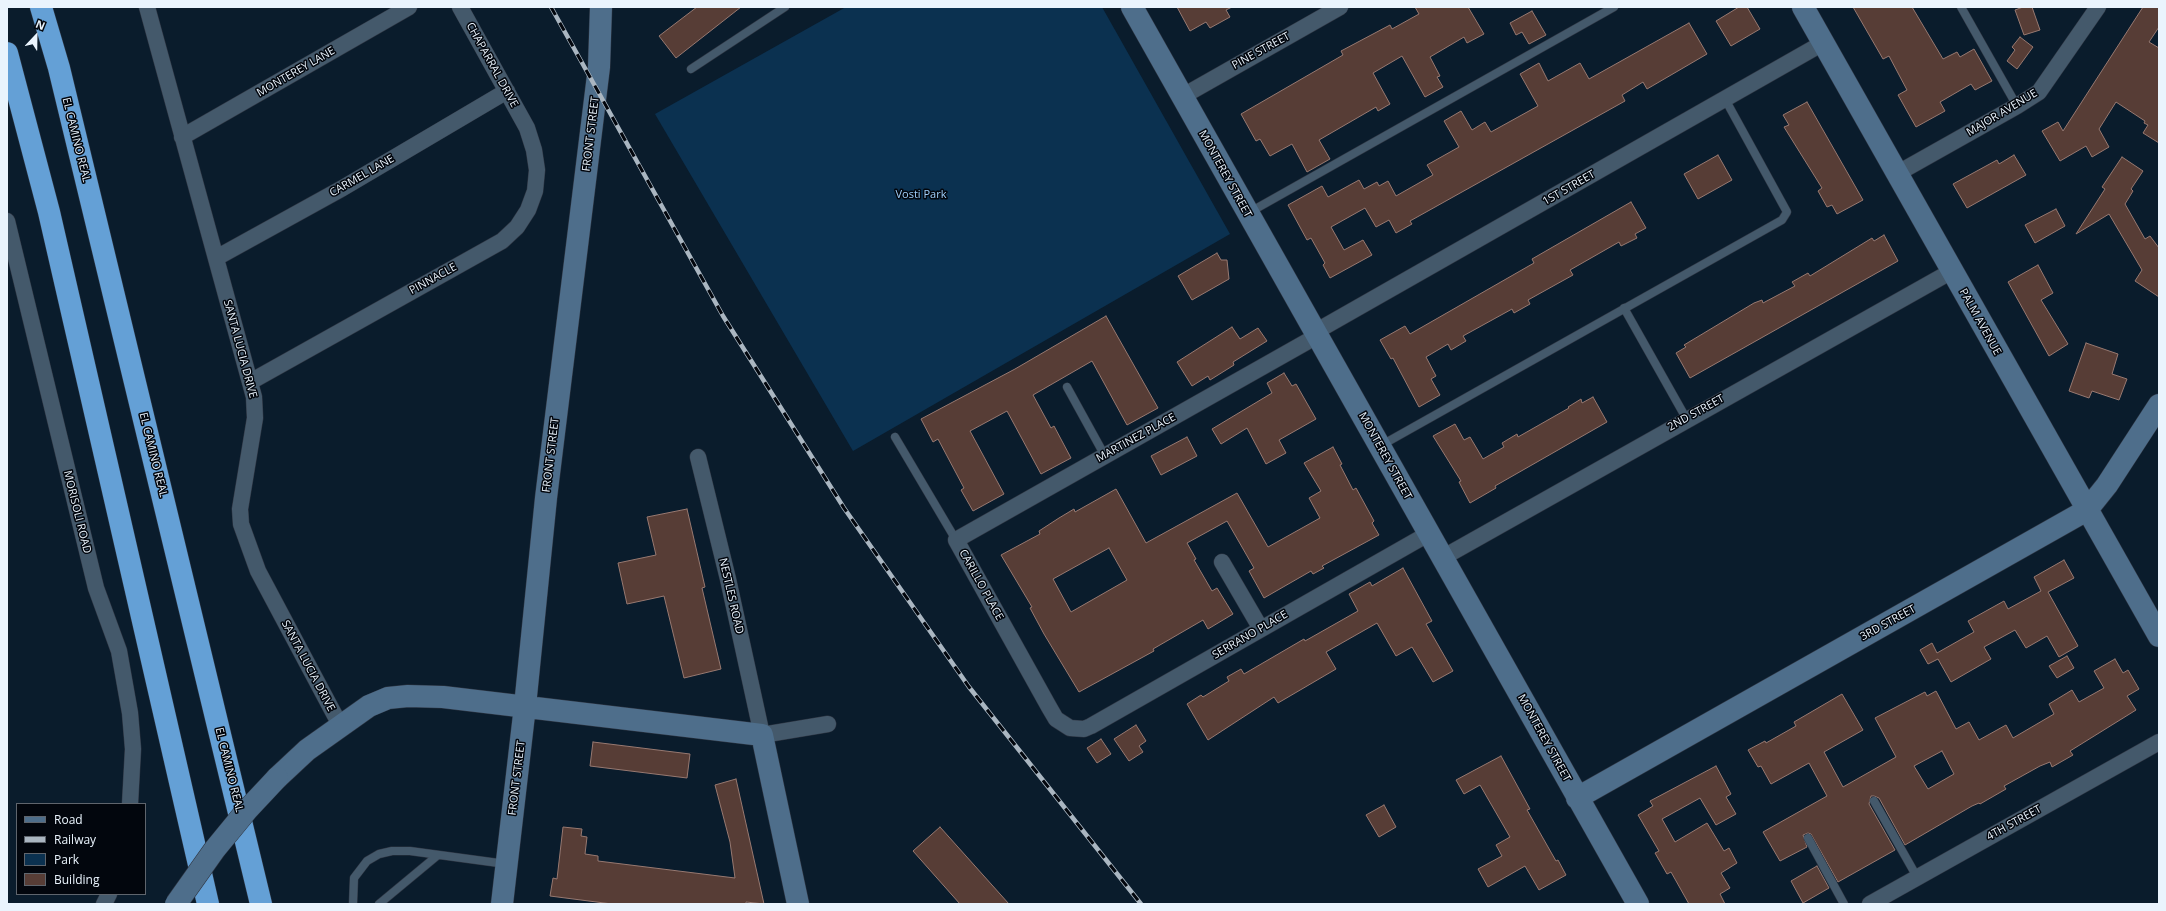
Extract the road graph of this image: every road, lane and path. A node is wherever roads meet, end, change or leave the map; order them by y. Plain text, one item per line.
1 (41, 7) edge
2 (409, 7) edge
3 (460, 7) edge
4 (601, 7) edge
5 (785, 7) edge
6 (1132, 7) edge
7 (1340, 7) edge
8 (1614, 7) edge
9 (1803, 7) edge
10 (1961, 7) edge
11 (2098, 7) edge
12 (149, 8) edge
13 (1823, 43) junction
14 (7, 53) edge
15 (691, 69) dead end
16 (506, 90) junction
17 (1183, 96) junction
18 (1725, 99) junction
19 (2017, 106) junction
20 (525, 124) joint
21 (182, 137) junction
22 (1898, 173) junction
23 (1247, 213) junction
24 (7, 221) edge
25 (216, 258) junction
26 (1952, 271) junction
27 (1624, 308) junction
28 (1316, 334) junction
29 (250, 382) junction
30 (1067, 387) dead end
31 (2159, 405) edge
32 (1686, 418) junction
33 (895, 437) dead end
34 (1380, 447) junction
35 (1105, 456) junction
36 (698, 457) dead end
37 (2087, 510) junction
38 (1428, 534) junction
39 (956, 540) junction
40 (1442, 558) junction
41 (1222, 562) dead end
42 (1262, 629) junction
43 (2159, 636) edge
44 (525, 706) junction
45 (828, 724) dead end
46 (340, 725) junction
47 (1070, 728) joint
48 (762, 735) junction
49 (2159, 742) edge
50 (1578, 798) junction
51 (1874, 801) dead end
52 (130, 803) edge
53 (1808, 838) dead end
54 (438, 855) junction
55 (506, 864) junction
56 (1917, 877) junction
57 (176, 904) edge
58 (208, 904) edge
59 (261, 904) edge
60 (353, 904) edge
61 (378, 904) edge
62 (502, 904) edge
63 (798, 904) edge
64 (1638, 904) edge
65 (1844, 904) edge
66 (1870, 904) edge

1 - 59 highway, EL CAMINO REAL
2 - 21 street, MONTEREY LANE
3 - 16 street, CHAPARRAL DRIVE
4 - 44 street, FRONT STREET
5 - 15 lane
6 - 17 street, MONTEREY STREET
7 - 17 street, PINE STREET
8 - 23 lane
9 - 13 street, PALM AVENUE
10 - 19 lane
11 - 19 street, MAJOR AVENUE
12 - 21 street, SANTA LUCIA DRIVE
13 - 18 street, 1ST STREET
13 - 22 street, PALM AVENUE
14 - 58 highway
16 - 20 street, CHAPARRAL DRIVE
16 - 25 street, CARMEL LANE
17 - 23 street, MONTEREY STREET
18 - 27 lane
18 - 28 street, 1ST STREET
19 - 22 street, MAJOR AVENUE
20 - 29 street, PINNACLE
21 - 25 street, SANTA LUCIA DRIVE
22 - 26 street, PALM AVENUE
23 - 28 street, MONTEREY STREET
24 - 52 street, MORISOLI ROAD
25 - 29 street, SANTA LUCIA DRIVE
26 - 32 street, 2ND STREET
26 - 37 street, PALM AVENUE
27 - 32 lane
27 - 34 lane
28 - 34 street, MONTEREY STREET
28 - 35 street, MARTINEZ PLACE
29 - 46 street, SANTA LUCIA DRIVE
30 - 35 lane
31 - 37 street, 3RD STREET
32 - 40 street, 2ND STREET
33 - 39 lane, CARILLO PLACE
34 - 38 street, MONTEREY STREET
35 - 39 street, MARTINEZ PLACE
36 - 48 street, NESTLES ROAD
37 - 43 street, PALM AVENUE
37 - 50 street, 3RD STREET
38 - 40 street, MONTEREY STREET
38 - 42 street, SERRANO PLACE
39 - 47 street, CARILLO PLACE
40 - 50 street, MONTEREY STREET
41 - 42 street
42 - 47 street, SERRANO PLACE
44 - 46 street
44 - 48 street
44 - 55 street, FRONT STREET
45 - 48 street
46 - 57 street, bridge
48 - 63 street, NESTLES ROAD
49 - 56 street, 4TH STREET
50 - 64 street, MONTEREY STREET
51 - 56 lane
53 - 65 lane
54 - 55 lane
54 - 60 lane
54 - 61 lane
55 - 62 street, FRONT STREET
56 - 66 street, 4TH STREET

